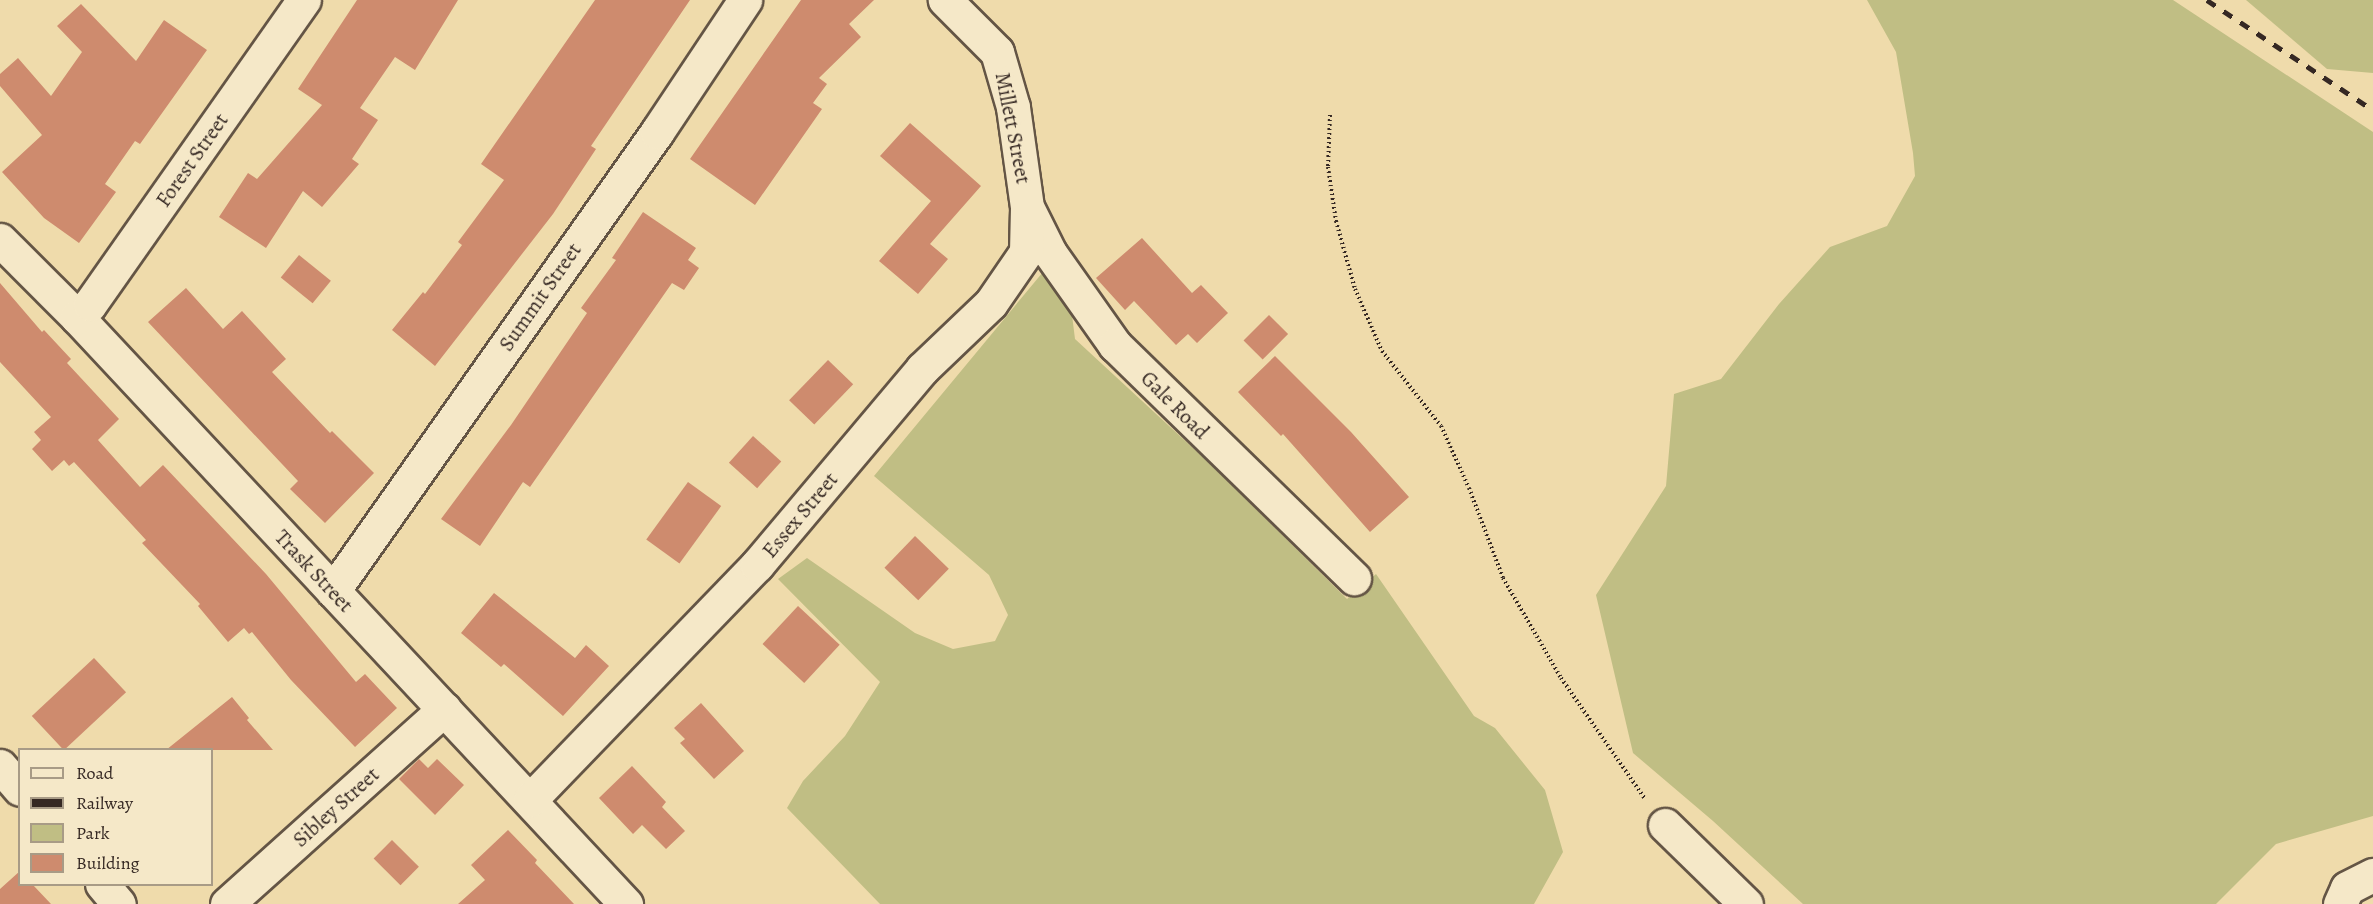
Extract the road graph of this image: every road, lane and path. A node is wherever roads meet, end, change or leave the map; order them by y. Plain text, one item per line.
1 (304, 0) edge
2 (745, 0) edge
3 (945, 0) edge
4 (1330, 115) dead end
5 (1027, 207) junction
6 (0, 240) edge
7 (77, 317) junction
8 (1354, 578) dead end
9 (333, 591) junction
10 (444, 709) junction
11 (0, 766) edge
12 (18, 787) edge
13 (530, 800) junction
14 (1665, 825) joint
15 (2373, 875) edge
16 (103, 886) edge
17 (118, 904) edge
18 (227, 904) edge
19 (626, 904) edge
20 (1746, 904) edge
21 (2340, 904) edge

1 - 7 street, Forest Street
2 - 9 street, Summit Street
3 - 5 street, Millett Street
4 - 14 path
5 - 8 street, Gale Road
5 - 13 street, Essex Street
6 - 7 street, Trask Street
7 - 9 street, Trask Street
9 - 10 street, Trask Street
10 - 13 street, Trask Street
10 - 18 street, Sibley Street
11 - 12 street
13 - 19 street, Trask Street
14 - 20 street
15 - 21 street
16 - 17 street

